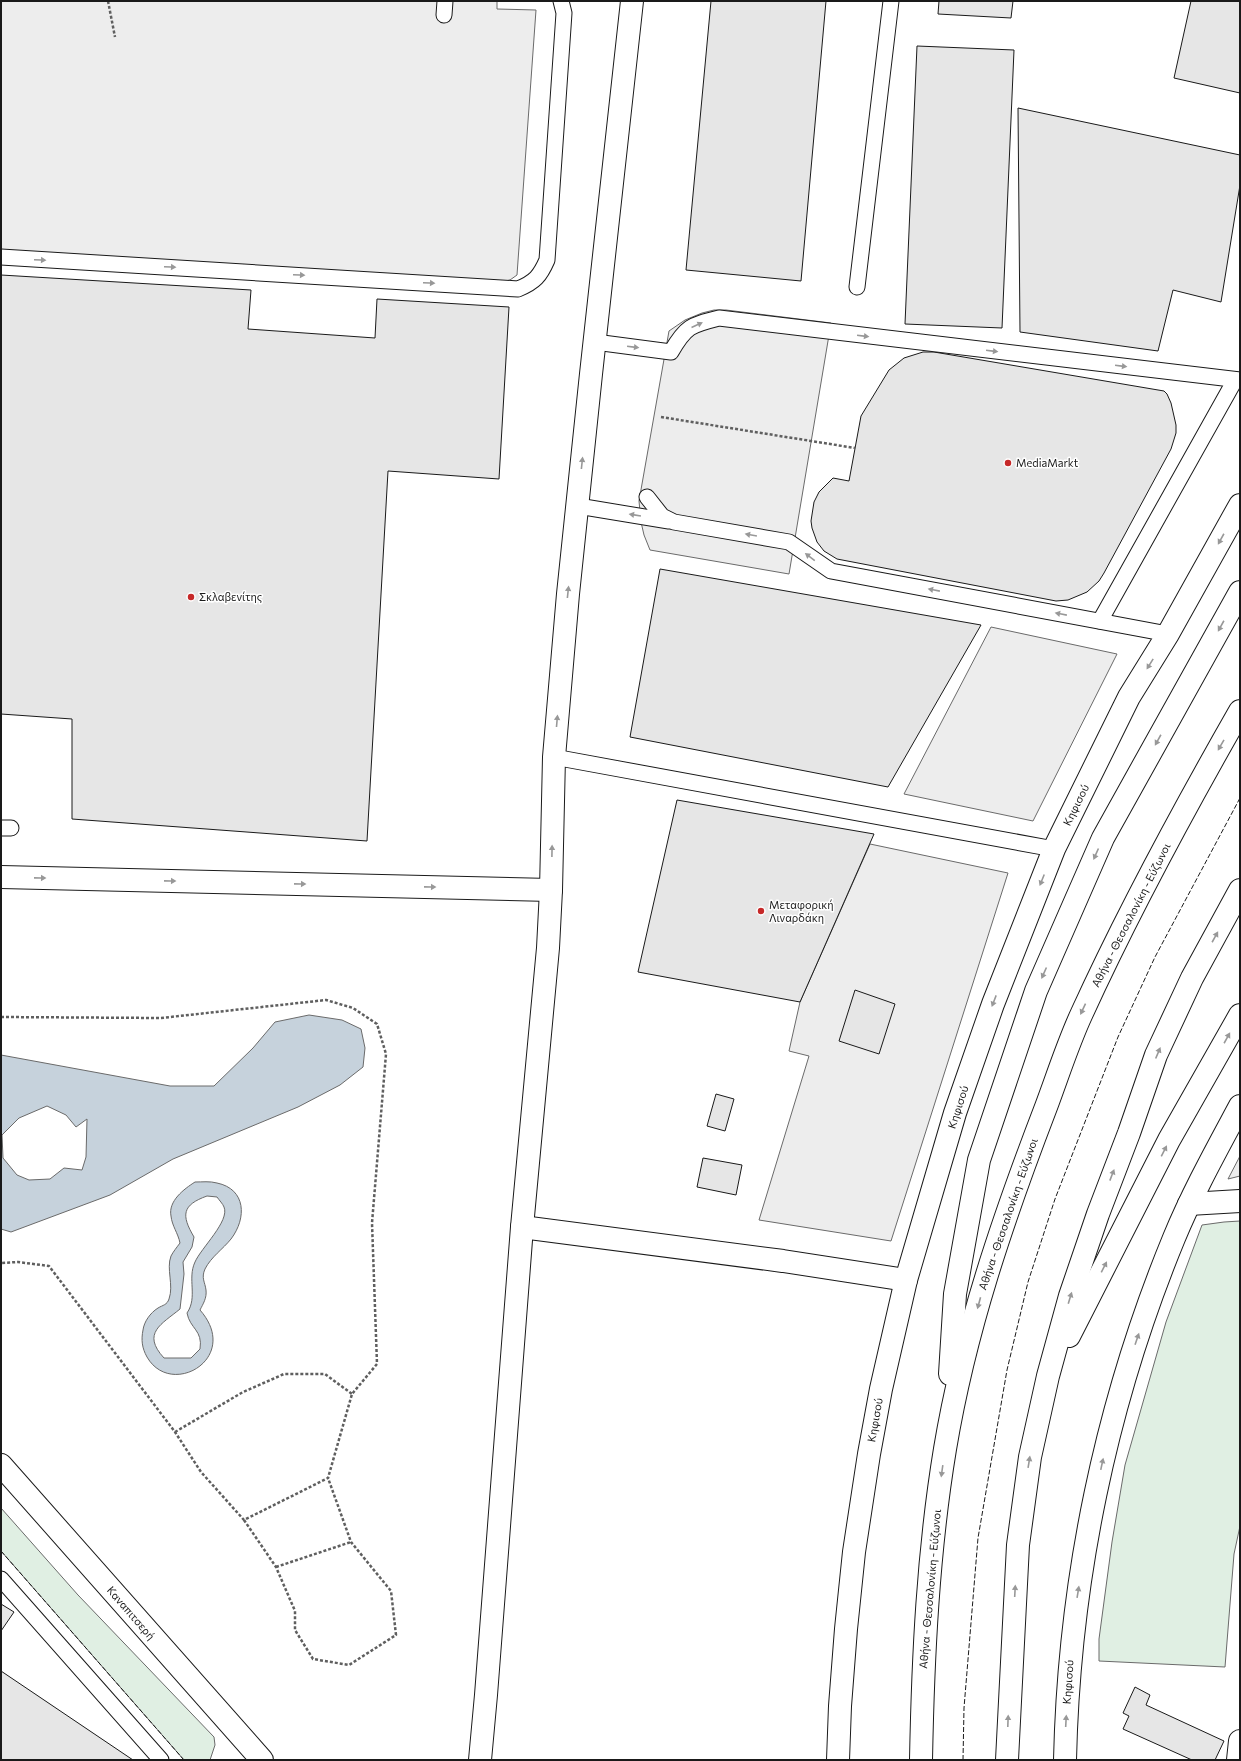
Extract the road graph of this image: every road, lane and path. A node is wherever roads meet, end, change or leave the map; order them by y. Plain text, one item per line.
1 (108, 1) edge
2 (561, 1) edge
3 (632, 1) edge
4 (891, 1) edge
5 (115, 38) dead end
6 (1, 257) edge
7 (857, 287) dead end
8 (595, 342) junction
9 (1238, 380) edge
10 (661, 417) dead end
11 (855, 448) dead end
12 (647, 497) dead end
13 (1240, 505) edge
14 (578, 506) junction
15 (674, 522) junction
16 (1240, 592) edge
17 (1100, 621) junction
18 (1168, 634) junction
19 (1240, 711) edge
20 (554, 757) junction
21 (1054, 849) junction
22 (1, 877) edge
23 (551, 890) junction
24 (1240, 890) edge
25 (1240, 1015) edge
26 (1, 1017) edge
27 (1240, 1106) edge
28 (1240, 1201) edge
29 (1189, 1204) junction
30 (522, 1226) junction
31 (1, 1263) edge
32 (906, 1280) junction
33 (1048, 1376) junction
34 (352, 1394) junction
35 (175, 1432) junction
36 (946, 1447) junction
37 (1, 1465) edge
38 (328, 1478) junction
39 (244, 1520) junction
40 (351, 1542) junction
41 (276, 1567) junction
42 (1, 1580) edge
43 (1240, 1740) edge
44 (161, 1760) edge
45 (262, 1760) edge
46 (480, 1760) edge
47 (838, 1760) edge
48 (921, 1760) edge
49 (1007, 1760) edge
50 (1065, 1760) edge
51 (1238, 1760) edge

1 - 5 path
6 -> 2 lane
3 - 8 main road
4 - 7 lane
8 -> 9 lane
14 -> 8 main road
9 - 17 lane
10 - 11 path
12 - 15 lane
13 -> 18 main road, Κηφισού
15 -> 14 lane
20 -> 14 main road
17 -> 15 lane
16 -> 36 main road
17 - 18 lane
18 -> 21 main road, Κηφισού
19 -> 36 main road, Αθήνα - Θεσσαλονίκη - Εύζωνοι
20 - 21 lane
23 -> 20 main road
21 -> 32 main road, Κηφισού
22 -> 23 main road
23 - 30 main road
33 -> 24 main road
33 -> 25 main road
26 - 34 path
27 - 29 main road, Κηφισού
28 - 29 main road
50 -> 29 main road, Κηφισού
30 - 32 main road
30 - 46 main road
31 - 35 path
32 - 47 main road, Κηφισού
49 -> 33 main road
34 - 35 path
34 - 38 path
35 - 39 path
36 -> 48 main road, Αθήνα - Θεσσαλονίκη - Εύζωνοι
37 - 45 main road, Καναπιτσερή
38 - 39 path
38 - 40 path
39 - 41 path
40 - 41 path
40 - 41 path
42 - 44 lane
43 - 51 main road

